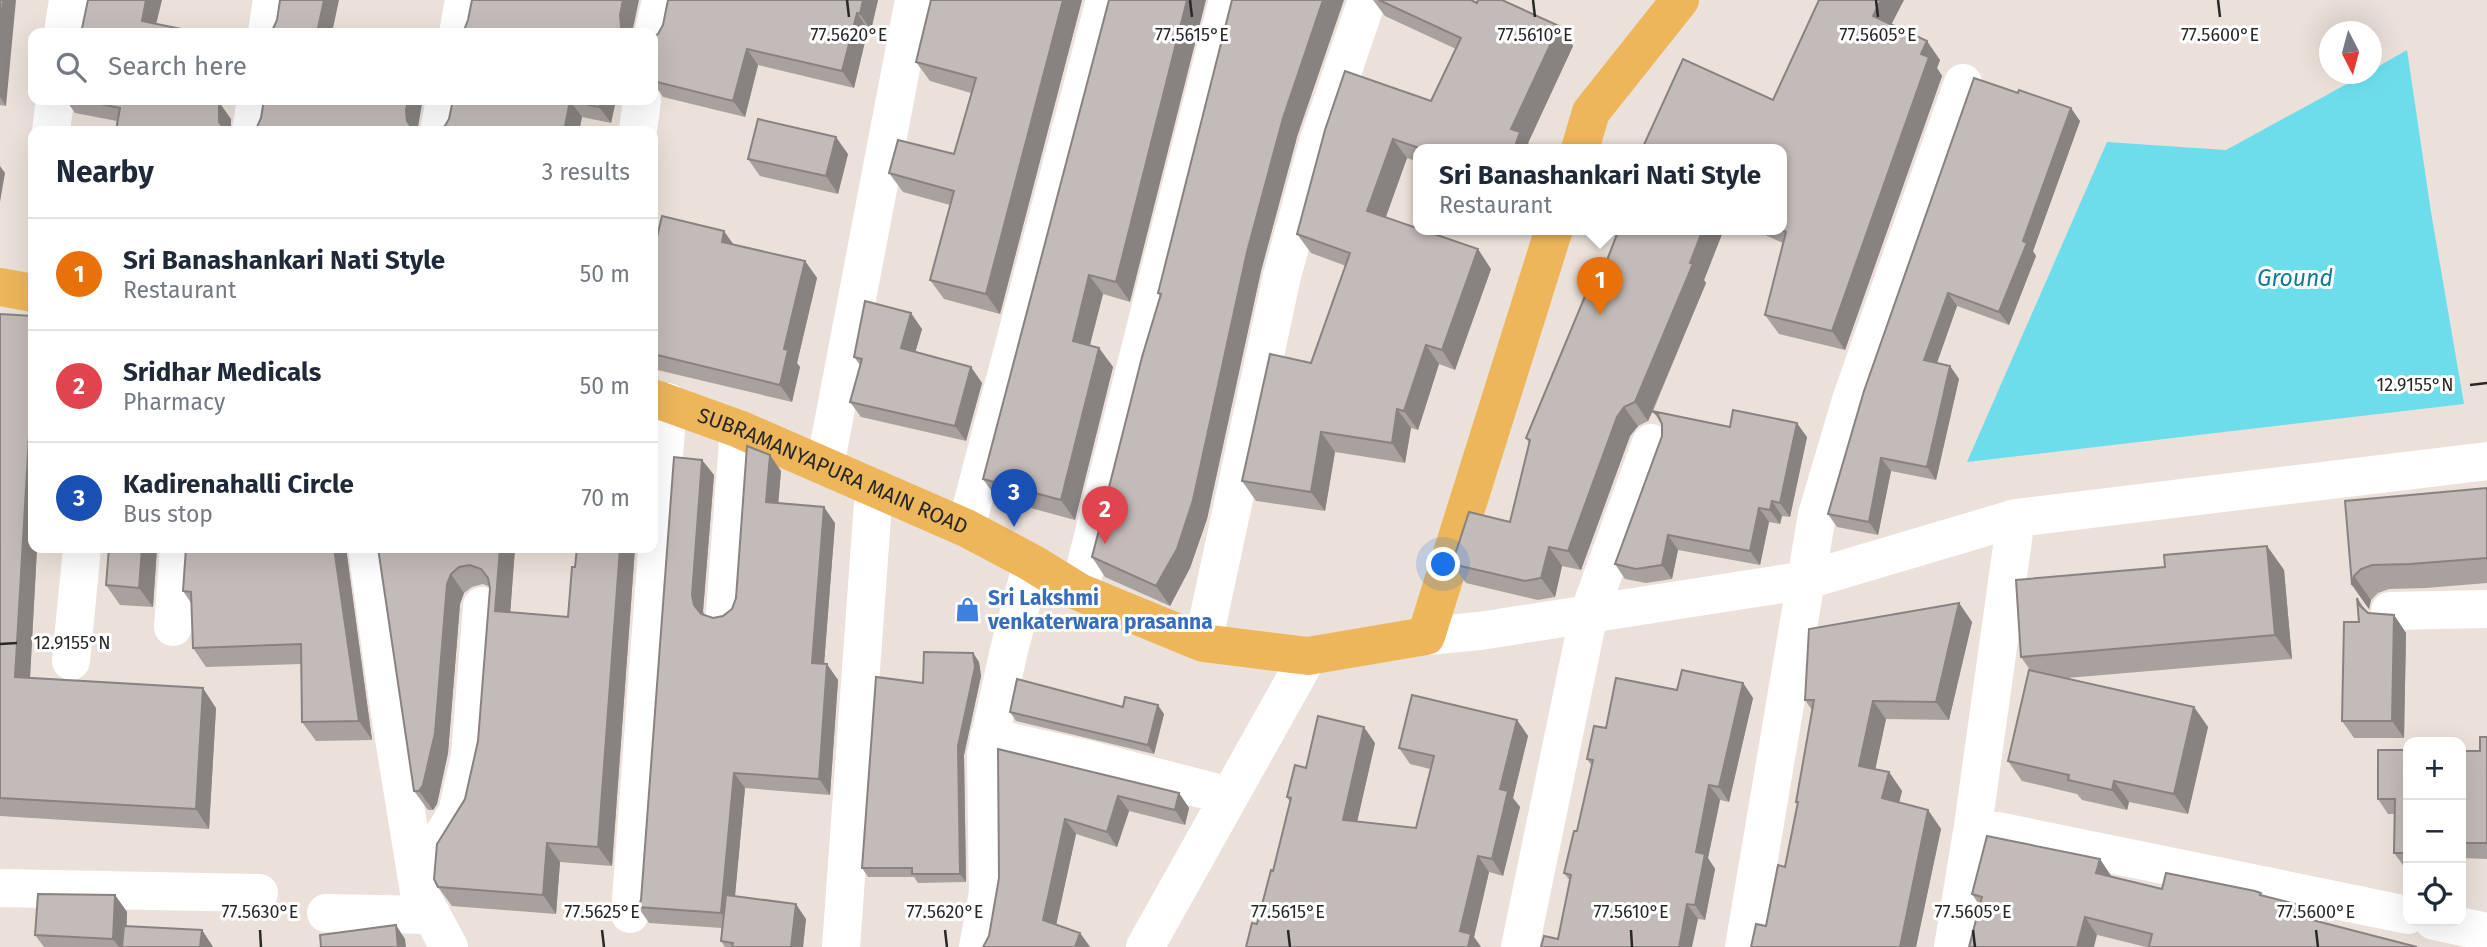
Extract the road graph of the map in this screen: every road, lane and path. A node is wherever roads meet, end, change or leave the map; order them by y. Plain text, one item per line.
1 (68, 0) edge
2 (272, 0) edge
3 (464, 0) edge
4 (661, 0) edge
5 (914, 0) edge
6 (1105, 0) edge
7 (1228, 0) edge
8 (1367, 0) edge
9 (1680, 0) edge
10 (64, 28) edge
11 (268, 28) edge
12 (459, 28) edge
13 (655, 28) edge
14 (1963, 83) dead end
15 (54, 105) edge
16 (255, 105) edge
17 (444, 105) edge
18 (641, 105) edge
19 (52, 126) edge
20 (252, 126) edge
21 (440, 126) edge
22 (639, 126) edge
23 (1581, 144) edge
24 (1552, 235) edge
25 (660, 400) edge
26 (739, 429) junction
27 (658, 433) edge
28 (1651, 443) dead end
29 (2487, 461) edge
30 (825, 466) junction
31 (874, 489) junction
32 (2016, 519) junction
33 (966, 528) junction
34 (82, 553) edge
35 (179, 553) edge
36 (369, 553) edge
37 (651, 553) edge
38 (1032, 563) junction
39 (1807, 580) junction
40 (1079, 592) junction
41 (482, 606) dead end
42 (2487, 609) edge
43 (2390, 611) dead end
44 (725, 612) edge
45 (1589, 613) junction
46 (173, 627) dead end
47 (1426, 636) junction
48 (1203, 643) junction
49 (1308, 656) junction
50 (71, 661) dead end
51 (989, 737) junction
52 (1229, 796) junction
53 (1973, 825) junction
54 (416, 876) junction
55 (0, 888) edge
56 (258, 893) dead end
57 (326, 914) dead end
58 (629, 914) dead end
59 (2403, 914) edge
60 (2458, 926) edge
61 (440, 931) edge
62 (2487, 932) edge
63 (841, 947) edge
64 (978, 947) edge
65 (1145, 947) edge
66 (1520, 947) edge
67 (1744, 947) edge
68 (1953, 947) edge

1 - 10 street
2 - 11 street
3 - 12 street
4 - 13 street
5 - 30 street
6 - 33 street
7 - 40 street
8 - 48 street
9 - 23 main road
14 - 39 street
15 - 19 street
16 - 20 street
17 - 21 street
18 - 22 street
24 - 47 main road
25 - 26 main road, SUBRAMANYAPURA MAIN ROAD
25 - 27 street
26 - 30 main road, SUBRAMANYAPURA MAIN ROAD
26 - 44 street
28 - 45 street
29 - 32 street
30 - 31 main road, SUBRAMANYAPURA MAIN ROAD
31 - 33 main road, SUBRAMANYAPURA MAIN ROAD
31 - 63 street
32 - 39 street
32 - 53 street
33 - 38 main road, SUBRAMANYAPURA MAIN ROAD
34 - 50 street
35 - 46 street
36 - 54 street
37 - 58 street
38 - 40 main road, SUBRAMANYAPURA MAIN ROAD
38 - 51 street
39 - 45 street
39 - 67 street
40 - 48 main road, SUBRAMANYAPURA MAIN ROAD
41 - 54 street
42 - 43 street
45 - 47 street
45 - 66 street
47 - 49 main road, SUBRAMANYAPURA MAIN ROAD
48 - 49 main road, SUBRAMANYAPURA MAIN ROAD
49 - 52 street
51 - 52 street
51 - 64 street
52 - 65 street
53 - 59 street
53 - 68 street
54 - 61 street
55 - 56 street
57 - 61 street
60 - 62 street

